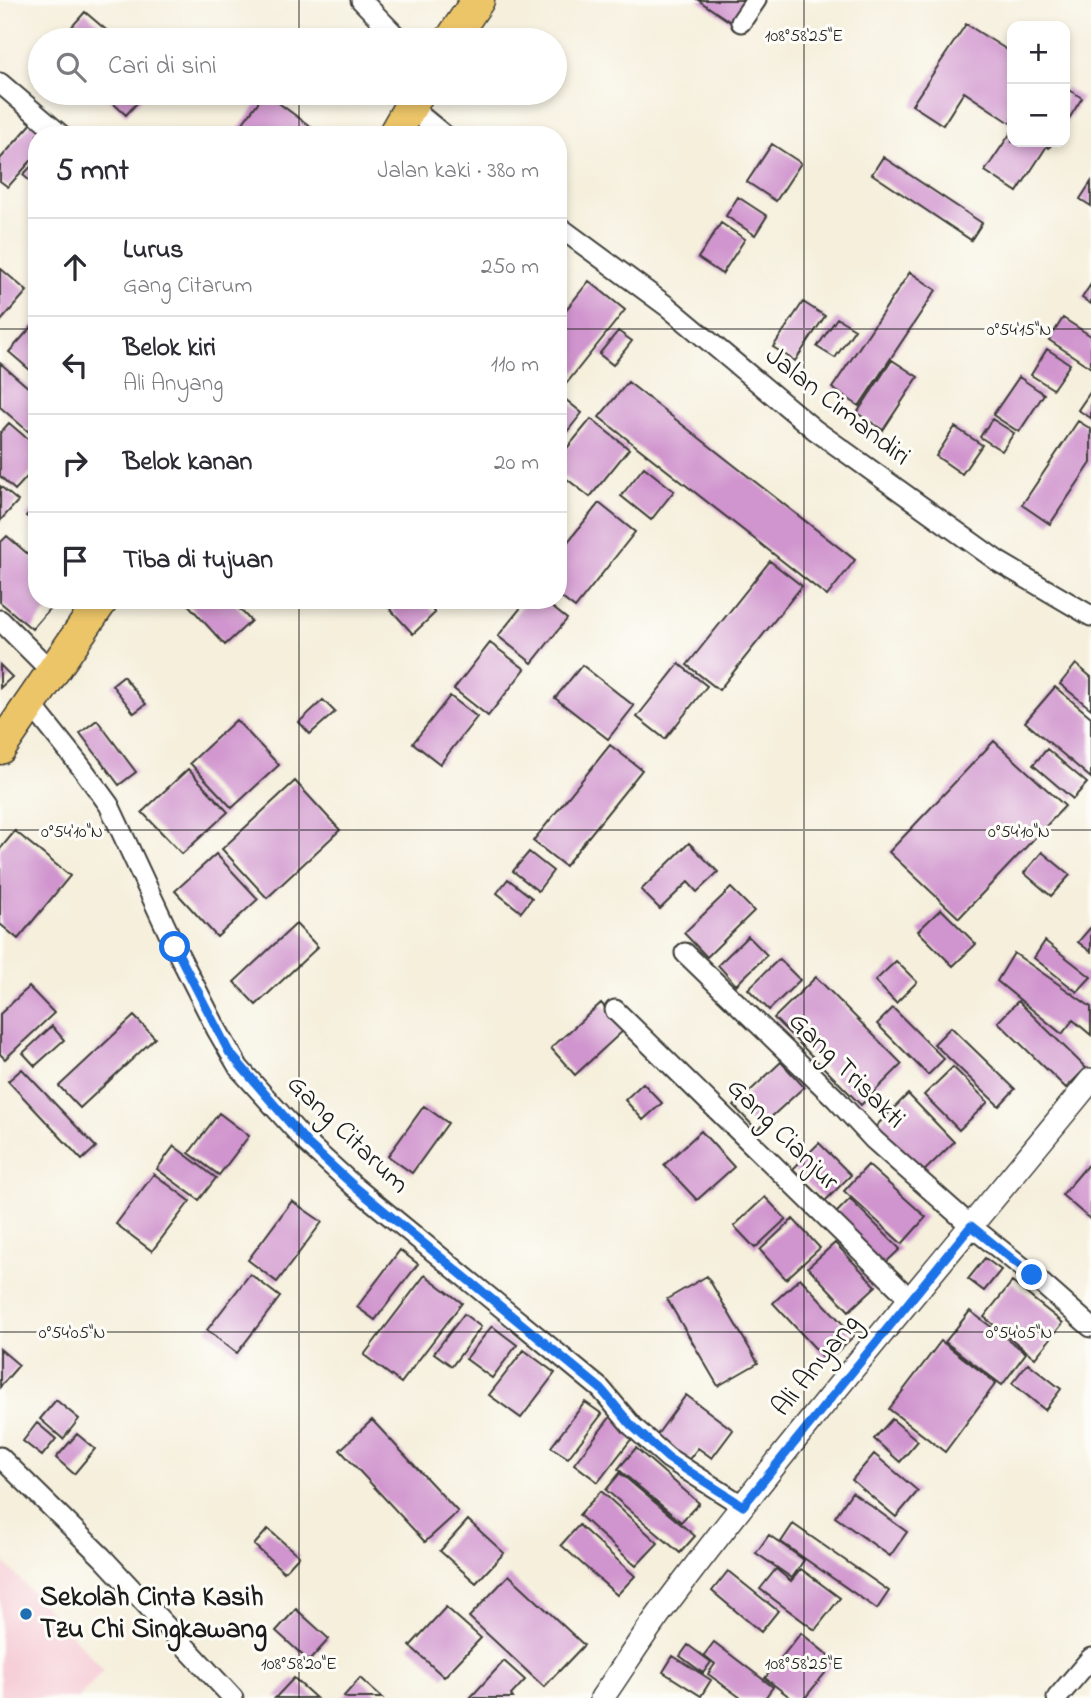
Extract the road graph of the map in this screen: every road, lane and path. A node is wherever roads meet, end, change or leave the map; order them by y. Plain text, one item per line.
1 (361, 0) edge
2 (478, 0) edge
3 (756, 0) edge
4 (741, 22) dead end
5 (388, 28) edge
6 (459, 28) edge
7 (0, 83) edge
8 (411, 105) edge
9 (418, 105) edge
10 (50, 126) edge
11 (399, 126) edge
12 (436, 126) edge
13 (567, 233) edge
14 (97, 609) edge
15 (1091, 616) edge
16 (0, 620) edge
17 (53, 673) junction
18 (31, 704) junction
19 (0, 748) edge
20 (685, 953) dead end
21 (615, 1010) dead end
22 (1091, 1080) edge
23 (971, 1226) junction
24 (910, 1299) junction
25 (1091, 1327) edge
26 (0, 1457) edge
27 (743, 1506) junction
28 (1091, 1658) edge
29 (233, 1698) edge
30 (602, 1698) edge
31 (1057, 1698) edge

1 - 5 street
2 - 6 highway
3 - 4 street
7 - 10 street
8 - 11 highway
9 - 12 street
13 - 15 street, Jalan Cimandiri
14 - 17 highway
16 - 17 street
17 - 18 highway
18 - 19 highway
18 - 27 street, Gang Citarum
20 - 23 street, Gang Trisakti
21 - 24 street, Gang Cianjur
22 - 23 street, Ali Anyang
23 - 24 street, Ali Anyang
23 - 25 street, Gang Trisakti
24 - 27 street, Ali Anyang
26 - 29 street
27 - 30 street, Ali Anyang
28 - 31 street

